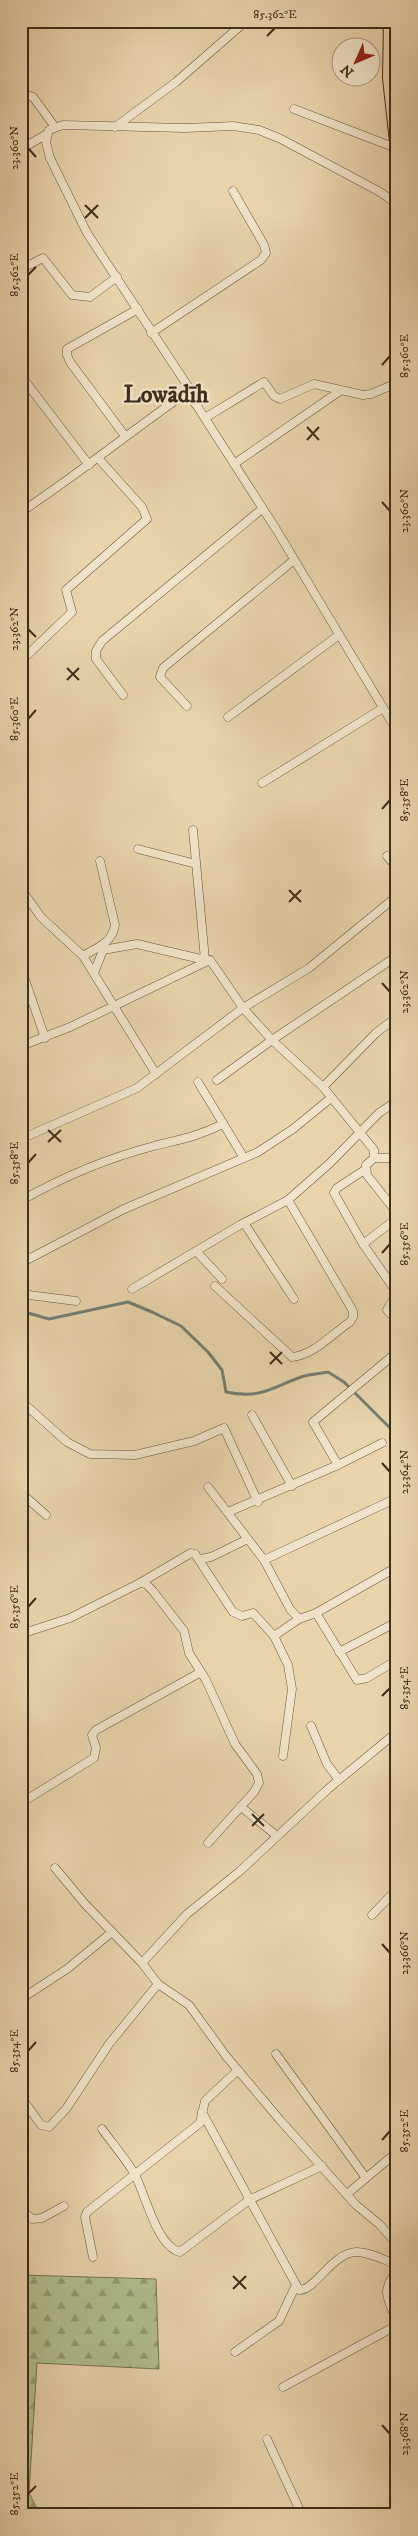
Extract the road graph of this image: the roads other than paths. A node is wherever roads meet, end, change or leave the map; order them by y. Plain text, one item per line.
1 (246, 21) edge
2 (390, 21) edge
3 (21, 93) edge
4 (294, 109) dead end
5 (56, 127) junction
6 (115, 127) junction
7 (47, 134) junction
8 (21, 149) edge
9 (396, 149) edge
10 (233, 191) dead end
11 (397, 204) edge
12 (21, 269) edge
13 (117, 277) junction
14 (138, 309) junction
15 (151, 332) junction
16 (25, 381) dead end
17 (397, 383) edge
18 (340, 390) junction
19 (186, 393) junction
20 (204, 418) junction
21 (125, 436) junction
22 (98, 458) junction
23 (234, 464) junction
24 (89, 465) junction
25 (262, 509) junction
26 (21, 512) edge
27 (294, 560) junction
28 (339, 635) junction
29 (21, 661) edge
30 (122, 695) dead end
31 (187, 706) dead end
32 (383, 708) junction
33 (228, 718) dead end
34 (397, 731) edge
35 (262, 783) dead end
36 (193, 830) dead end
37 (138, 849) dead end
38 (387, 856) dead end
39 (100, 861) dead end
40 (196, 864) junction
41 (397, 868) edge
42 (21, 888) edge
43 (397, 896) edge
44 (83, 956) junction
45 (397, 956) edge
46 (205, 960) junction
47 (21, 968) edge
48 (94, 974) junction
49 (112, 1006) junction
50 (243, 1008) junction
51 (397, 1017) edge
52 (45, 1038) junction
53 (272, 1040) junction
54 (21, 1046) edge
55 (156, 1074) junction
56 (217, 1080) dead end
57 (198, 1082) dead end
58 (323, 1087) junction
59 (331, 1098) junction
60 (397, 1102) edge
61 (223, 1124) junction
62 (358, 1132) junction
63 (21, 1139) edge
64 (397, 1155) edge
65 (244, 1158) junction
66 (374, 1158) junction
67 (366, 1169) junction
68 (22, 1200) edge
69 (288, 1200) junction
70 (397, 1213) edge
71 (397, 1218) edge
72 (244, 1223) junction
73 (364, 1244) junction
74 (196, 1251) junction
75 (21, 1263) edge
76 (222, 1279) dead end
77 (215, 1286) dead end
78 (132, 1289) dead end
79 (21, 1294) edge
80 (294, 1299) dead end
81 (76, 1301) dead end
82 (397, 1321) edge
83 (394, 1355) edge
84 (397, 1364) edge
85 (21, 1401) edge
86 (252, 1415) dead end
87 (382, 1443) dead end
88 (338, 1466) junction
89 (292, 1486) junction
90 (208, 1487) dead end
91 (21, 1492) edge
92 (397, 1498) edge
93 (258, 1502) junction
94 (228, 1512) junction
95 (46, 1515) dead end
96 (248, 1539) junction
97 (200, 1559) junction
98 (264, 1560) junction
99 (397, 1567) edge
100 (140, 1583) junction
101 (316, 1613) junction
102 (299, 1619) junction
103 (397, 1622) edge
104 (21, 1634) edge
105 (274, 1636) junction
106 (339, 1652) junction
107 (397, 1660) edge
108 (201, 1672) junction
109 (311, 1726) dead end
110 (397, 1732) edge
111 (282, 1756) dead end
112 (339, 1780) junction
113 (21, 1803) edge
114 (241, 1808) junction
115 (277, 1836) junction
116 (208, 1844) dead end
117 (55, 1868) dead end
118 (397, 1889) edge
119 (390, 1896) junction
120 (397, 1904) edge
121 (372, 1915) dead end
122 (112, 1932) junction
123 (142, 1963) junction
124 (158, 1984) junction
125 (21, 1999) edge
126 (276, 2054) dead end
127 (238, 2070) junction
128 (21, 2097) edge
129 (202, 2112) junction
130 (102, 2129) dead end
131 (397, 2152) edge
132 (322, 2166) junction
133 (135, 2174) junction
134 (366, 2178) junction
135 (347, 2194) junction
136 (249, 2200) junction
137 (64, 2206) dead end
138 (22, 2211) edge
139 (397, 2244) edge
140 (93, 2257) dead end
141 (397, 2265) edge
142 (397, 2271) edge
143 (295, 2287) junction
144 (234, 2352) dead end
145 (283, 2387) dead end
146 (267, 2439) dead end
147 (302, 2515) edge

1 - 6 street
2 - 9 main road
3 - 5 street
4 - 9 street
5 - 6 street
5 - 7 street
6 - 11 street
7 - 8 street
7 - 13 street
10 - 15 street
12 - 13 street
13 - 14 street
14 - 15 street
14 - 21 street
15 - 19 street
16 - 24 street
17 - 18 street
18 - 20 street
18 - 23 street
19 - 20 street
19 - 21 street
20 - 23 street
21 - 22 street
22 - 24 street
22 - 29 street
23 - 25 street
24 - 26 street
25 - 27 street
25 - 30 street
27 - 28 street
27 - 31 street
28 - 32 street
28 - 33 street
32 - 34 street
32 - 35 street
36 - 40 street
37 - 40 street
38 - 41 street
39 - 44 street
40 - 46 street
42 - 44 street
43 - 50 street
44 - 48 street
45 - 53 street
46 - 48 street
46 - 49 street
46 - 50 street
47 - 52 street
48 - 49 street
49 - 52 street
49 - 55 street
50 - 53 street
50 - 55 street
51 - 58 street
52 - 54 street
53 - 56 street
53 - 58 street
55 - 63 street
57 - 61 street
58 - 59 street
59 - 62 street
59 - 65 street
60 - 62 street
61 - 65 street
61 - 68 street
62 - 66 street
62 - 69 street
64 - 66 street
65 - 75 street
66 - 67 street
67 - 70 street
67 - 73 street
69 - 72 street
69 - 77 street
71 - 73 street
72 - 74 street
72 - 80 street
73 - 82 street
74 - 76 street
74 - 78 street
79 - 81 street
83 - 84 street
83 - 88 street
85 - 93 street
86 - 89 street
87 - 88 street
88 - 89 street
89 - 93 street
90 - 94 street
91 - 95 street
92 - 98 street
93 - 94 street
94 - 96 street
96 - 97 street
96 - 98 street
97 - 100 street
97 - 105 street
98 - 102 street
99 - 101 street
100 - 104 street
100 - 108 street
101 - 102 street
101 - 106 street
102 - 105 street
103 - 106 street
105 - 111 street
106 - 107 street
108 - 113 street
108 - 114 street
109 - 112 street
110 - 112 street
112 - 115 street
114 - 115 street
114 - 116 street
115 - 123 street
117 - 122 street
118 - 119 street
119 - 120 street
119 - 121 street
122 - 123 street
122 - 125 street
123 - 124 street
124 - 127 street
124 - 128 street
126 - 134 street
127 - 129 street
127 - 132 street
129 - 133 street
129 - 136 street
130 - 133 street
131 - 134 street
132 - 135 street
132 - 136 street
133 - 136 street
133 - 140 street
134 - 135 street
135 - 139 street
136 - 143 street
137 - 138 street
141 - 143 street
142 - 145 street
143 - 144 street
146 - 147 street

